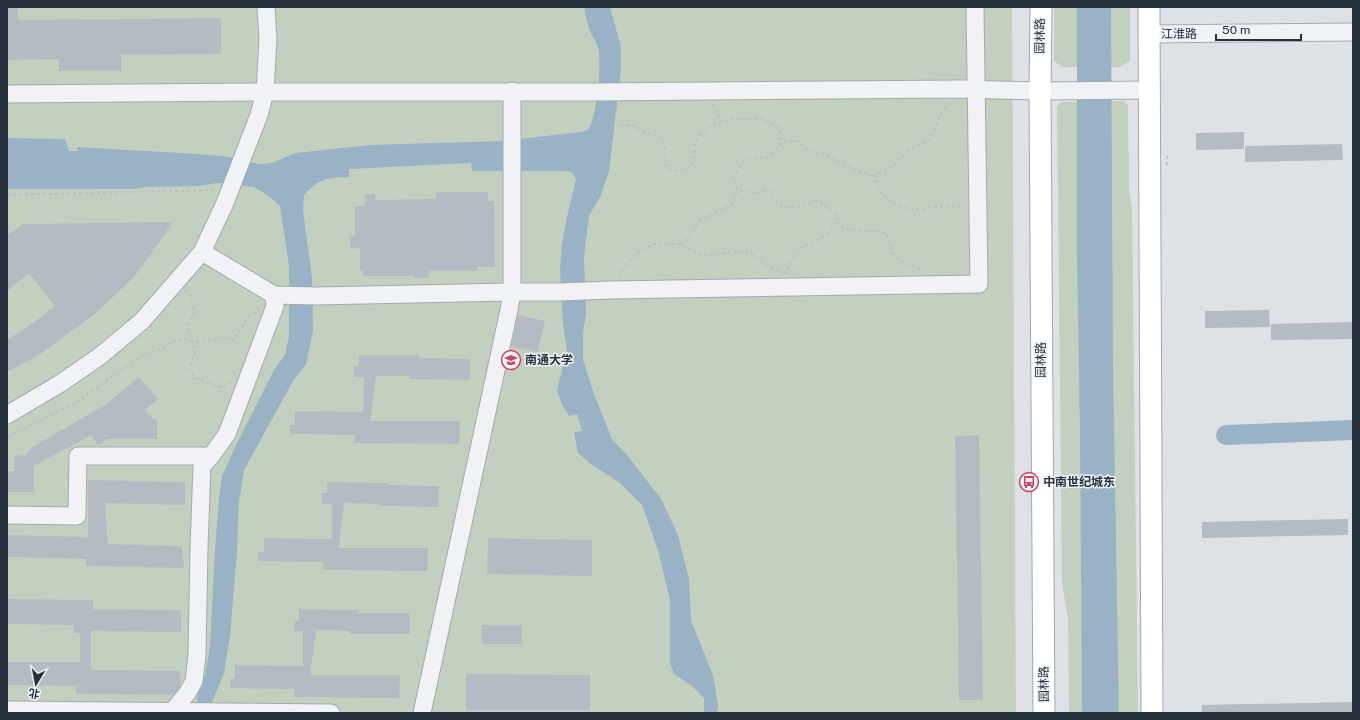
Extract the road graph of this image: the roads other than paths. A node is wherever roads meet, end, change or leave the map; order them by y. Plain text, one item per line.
1 (266, 7) edge
2 (975, 7) edge
3 (1041, 7) edge
4 (1149, 7) edge
5 (1353, 32) edge
6 (1149, 34) junction
7 (969, 90) junction
8 (1150, 90) junction
9 (1050, 91) junction
10 (265, 92) junction
11 (512, 92) junction
12 (7, 94) edge
13 (202, 252) junction
14 (512, 292) junction
15 (278, 298) junction
16 (7, 415) edge
17 (211, 456) junction
18 (7, 515) edge
19 (7, 710) edge
20 (172, 712) junction
21 (331, 713) edge
22 (422, 713) edge
23 (1044, 713) edge
24 (1152, 713) edge

1 - 10 street
2 - 7 street
3 - 9 main road, 园林路
4 - 6 main road
5 - 6 street, 江淮路
6 - 8 main road
7 - 9 street
7 - 11 street
7 - 14 street
8 - 9 street
8 - 24 main road
9 - 23 main road, 园林路
10 - 11 street
10 - 12 street
10 - 13 street
11 - 14 street
13 - 15 street
13 - 16 street
14 - 15 street
14 - 22 street
15 - 17 street
17 - 18 street
17 - 20 street
19 - 20 street
20 - 21 street

